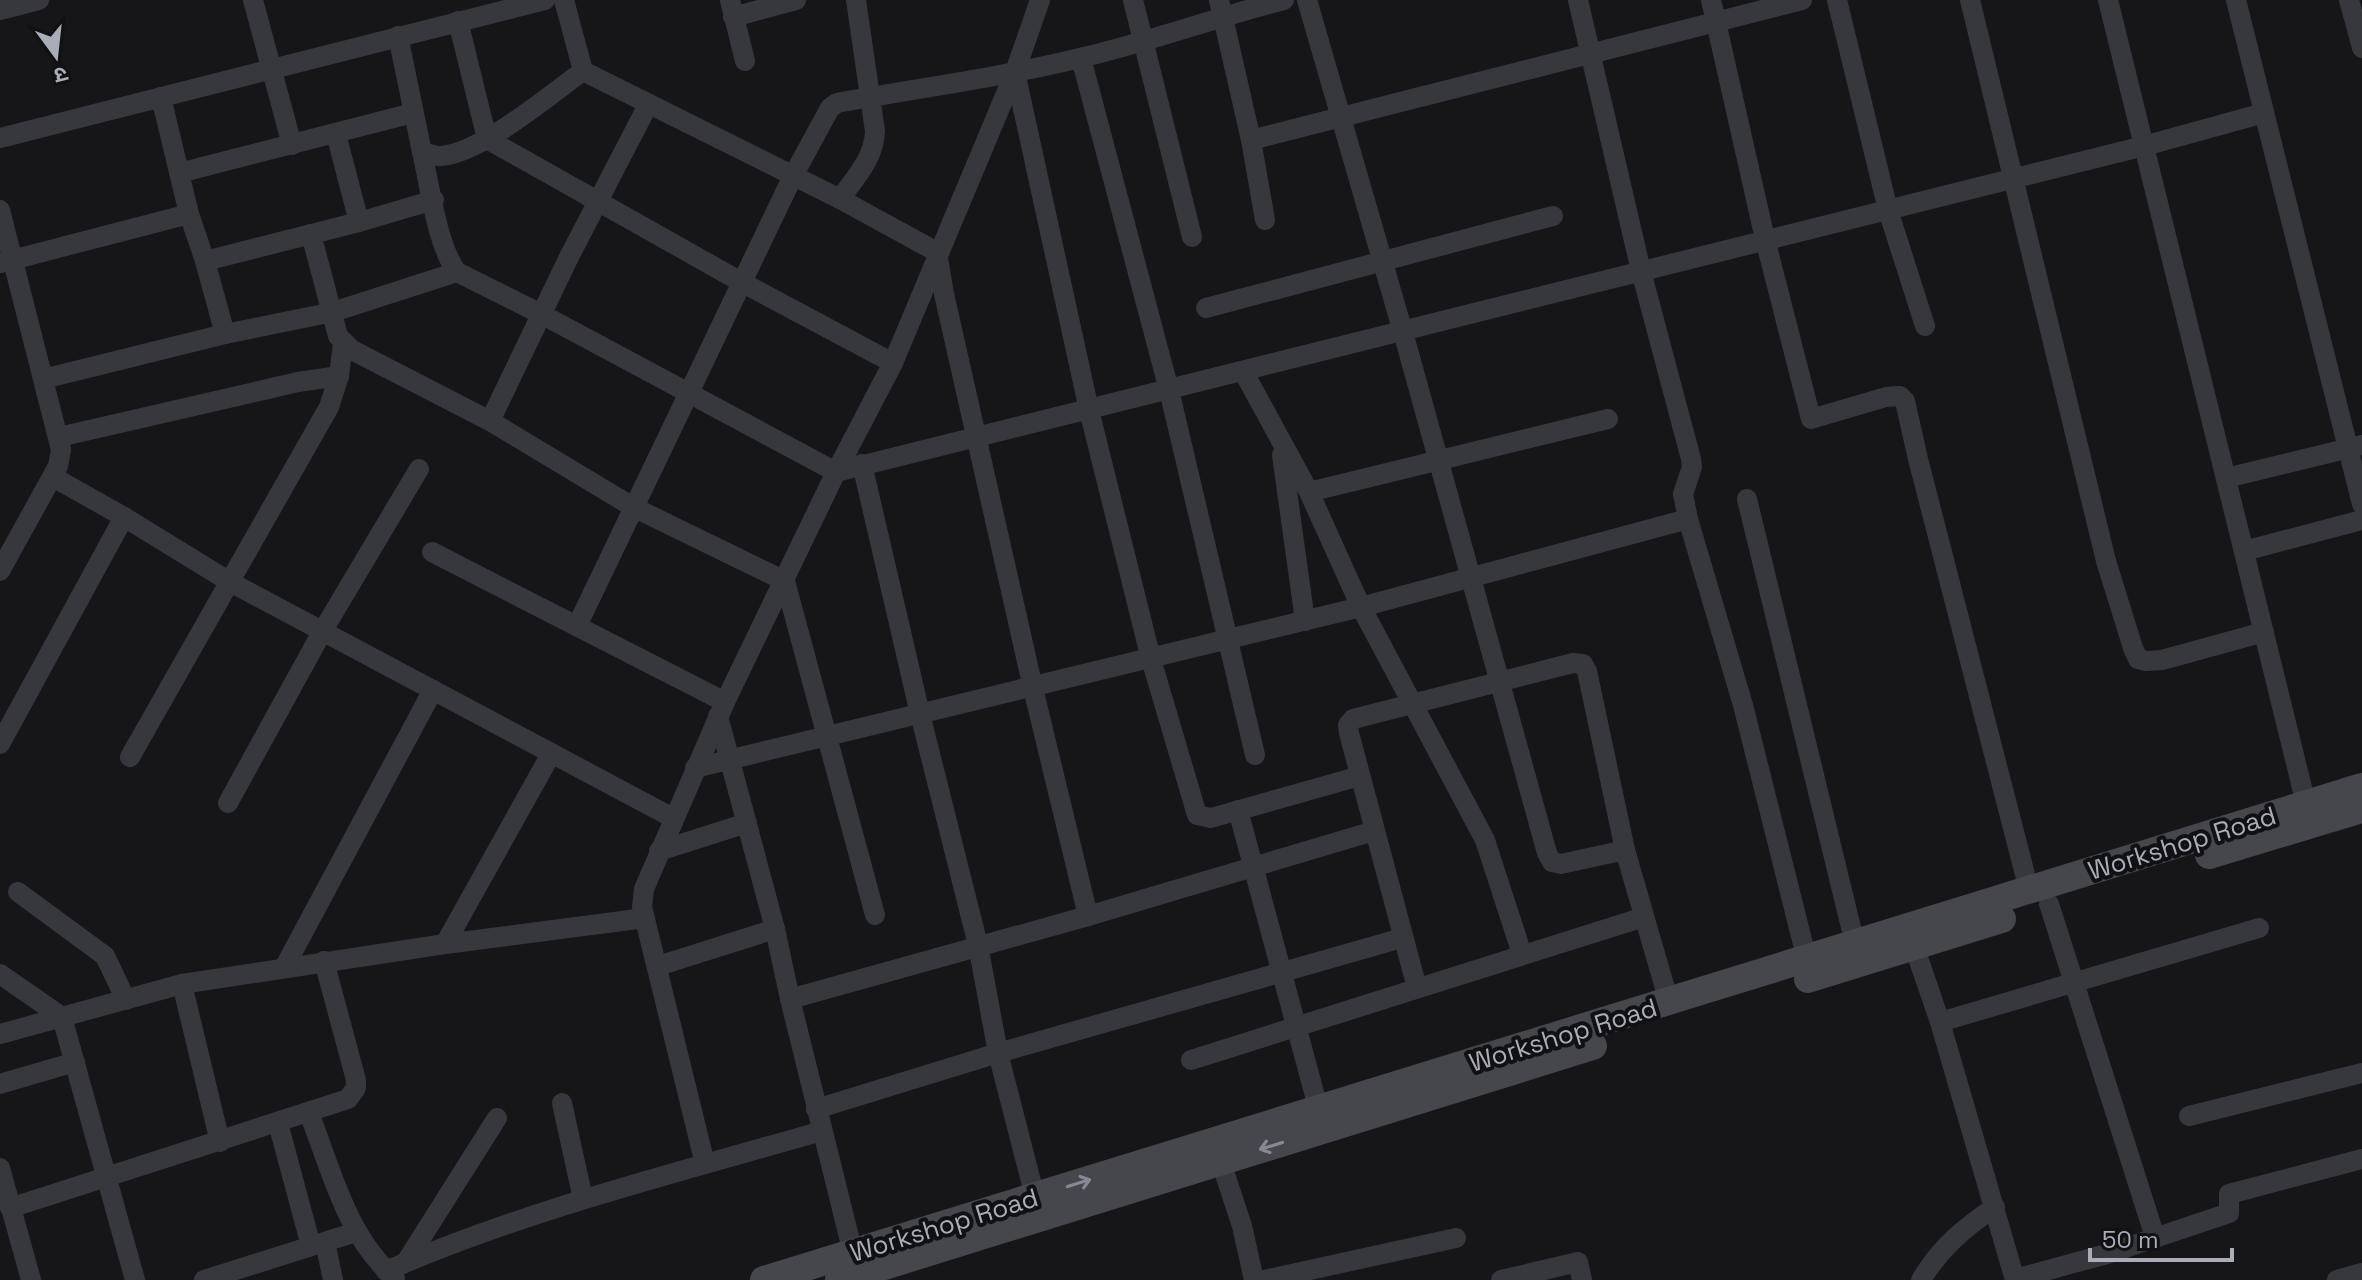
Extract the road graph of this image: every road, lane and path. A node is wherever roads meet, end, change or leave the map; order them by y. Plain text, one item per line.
1 (39, 0) edge
2 (253, 0) edge
3 (545, 0) edge
4 (564, 0) edge
5 (796, 0) edge
6 (856, 0) edge
7 (1040, 0) edge
8 (1133, 0) edge
9 (1284, 0) edge
10 (1307, 0) edge
11 (1578, 0) edge
12 (1711, 0) edge
13 (1802, 0) edge
14 (1837, 0) edge
15 (1970, 0) edge
16 (2108, 0) edge
17 (2236, 0) edge
18 (2349, 0) edge
19 (732, 8) edge
20 (1221, 8) edge
21 (0, 10) edge
22 (458, 21) junction
23 (1716, 21) junction
24 (398, 36) junction
25 (1143, 42) junction
26 (2362, 48) edge
27 (1592, 55) junction
28 (1081, 58) junction
29 (745, 61) dead end
30 (270, 69) junction
31 (583, 71) junction
32 (1015, 72) junction
33 (161, 97) junction
34 (870, 97) junction
35 (648, 105) junction
36 (413, 113) junction
37 (2264, 113) junction
38 (1340, 118) junction
39 (336, 134) junction
40 (0, 138) edge
41 (487, 139) junction
42 (1251, 140) junction
43 (292, 145) junction
44 (2144, 146) junction
45 (422, 152) junction
46 (179, 173) junction
47 (793, 176) junction
48 (2014, 179) junction
49 (840, 199) junction
50 (434, 200) junction
51 (598, 202) junction
52 (0, 210) edge
53 (1888, 210) junction
54 (189, 214) junction
55 (1553, 216) dead end
56 (1265, 220) dead end
57 (359, 222) junction
58 (311, 234) junction
59 (1192, 237) dead end
60 (1765, 239) junction
61 (937, 252) junction
62 (1382, 259) junction
63 (205, 261) junction
64 (7, 262) edge
65 (1641, 271) junction
66 (457, 272) junction
67 (743, 283) junction
68 (1206, 308) dead end
69 (333, 312) junction
70 (543, 315) junction
71 (1925, 326) dead end
72 (1403, 332) junction
73 (225, 334) junction
74 (343, 343) junction
75 (893, 363) junction
76 (1243, 371) junction
77 (339, 376) junction
78 (43, 379) junction
79 (1169, 390) junction
80 (687, 394) junction
81 (1089, 410) junction
82 (1608, 419) dead end
83 (490, 421) junction
84 (59, 437) junction
85 (977, 437) junction
86 (1280, 443) junction
87 (2355, 446) edge
88 (1437, 460) junction
89 (862, 464) junction
90 (419, 469) dead end
91 (836, 472) junction
92 (53, 477) junction
93 (2226, 478) junction
94 (1309, 492) junction
95 (1747, 499) dead end
96 (2362, 504) edge
97 (633, 507) junction
98 (124, 517) junction
99 (1688, 519) junction
100 (2362, 520) edge
101 (2244, 551) junction
102 (432, 552) dead end
103 (0, 571) edge
104 (1469, 576) junction
105 (785, 581) junction
106 (230, 582) junction
107 (1361, 607) junction
108 (1305, 621) junction
109 (577, 626) junction
110 (322, 632) junction
111 (2264, 632) junction
112 (1226, 640) junction
113 (1151, 659) junction
114 (1501, 682) junction
115 (1033, 688) junction
116 (433, 690) junction
117 (1413, 705) junction
118 (722, 709) junction
119 (920, 714) junction
120 (828, 734) junction
121 (0, 744) edge
122 (551, 754) junction
123 (1255, 755) dead end
124 (130, 757) dead end
125 (729, 759) junction
126 (695, 768) junction
127 (1360, 776) junction
128 (2362, 787) edge
129 (228, 803) dead end
130 (2362, 809) edge
131 (1238, 810) junction
132 (2308, 814) junction
133 (673, 818) junction
134 (747, 823) junction
135 (1374, 831) junction
136 (1625, 850) junction
137 (659, 851) junction
138 (1254, 867) junction
139 (18, 892) dead end
140 (2039, 897) junction
141 (875, 915) dead end
142 (1088, 916) junction
143 (1644, 917) junction
144 (645, 918) junction
145 (2259, 928) dead end
146 (775, 929) junction
147 (1402, 938) junction
148 (445, 944) junction
149 (1855, 944) junction
150 (978, 945) junction
151 (1914, 946) junction
152 (1522, 954) junction
153 (1807, 960) junction
154 (324, 961) junction
155 (658, 966) junction
156 (284, 968) junction
157 (1282, 972) junction
158 (0, 974) edge
159 (2075, 982) junction
160 (182, 984) junction
161 (1417, 988) junction
162 (790, 999) junction
163 (126, 1000) junction
164 (1669, 1002) junction
165 (62, 1017) junction
166 (1940, 1022) junction
167 (1296, 1028) junction
168 (0, 1034) edge
169 (998, 1053) junction
170 (1191, 1060) dead end
171 (75, 1062) junction
172 (2362, 1073) edge
173 (0, 1084) edge
174 (562, 1103) dead end
175 (816, 1109) junction
176 (309, 1113) junction
177 (2189, 1116) dead end
178 (497, 1118) dead end
179 (1321, 1120) junction
180 (278, 1123) junction
181 (822, 1131) junction
182 (220, 1142) junction
183 (2362, 1159) edge
184 (1221, 1162) junction
185 (705, 1164) junction
186 (0, 1168) edge
187 (108, 1178) junction
188 (1035, 1197) junction
189 (583, 1199) junction
190 (1995, 1207) junction
191 (10, 1208) junction
192 (356, 1232) junction
193 (2155, 1237) junction
194 (1456, 1238) dead end
195 (318, 1244) junction
196 (397, 1271) edge
197 (845, 1273) edge
198 (2362, 1273) edge
199 (31, 1280) edge
200 (135, 1280) edge
201 (204, 1280) edge
202 (333, 1280) edge
203 (764, 1280) edge
204 (1254, 1280) edge
205 (1264, 1280) edge
206 (1501, 1280) edge
207 (1582, 1280) edge
208 (1921, 1280) edge
209 (2015, 1280) edge
210 (2337, 1280) edge

1 - 21 street
2 - 30 street
3 - 22 street
4 - 31 street
5 - 19 street
6 - 34 street
7 - 32 street
8 - 25 street
9 - 20 street
10 - 38 street
11 - 27 street
12 - 23 street
13 - 23 street
14 - 53 street
15 - 48 street
16 - 44 street
17 - 37 street
18 - 26 street
19 - 29 street
20 - 25 street
20 - 42 street
22 - 24 street
22 - 41 street
23 - 27 street
23 - 60 street
24 - 30 street
24 - 36 street
25 - 28 street
25 - 59 street
27 - 38 street
27 - 65 street
28 - 32 street
28 - 79 street
30 - 33 street
30 - 43 street
31 - 35 street
31 - 41 street
32 - 34 street
32 - 61 street
32 - 81 street
33 - 40 street
33 - 46 street
34 - 47 street
34 - 49 street
35 - 47 street
35 - 51 street
36 - 39 street
36 - 45 street
37 - 44 street
37 - 87 street
38 - 42 street
38 - 62 street
39 - 43 street
39 - 57 street
41 - 45 street
41 - 51 street
42 - 56 street
43 - 46 street
44 - 48 street
44 - 93 street
45 - 50 street
46 - 54 street
47 - 49 street
47 - 67 street
48 - 53 street
48 - 111 street
49 - 61 street
50 - 57 street
50 - 66 street
51 - 67 street
51 - 70 street
52 - 64 street
53 - 60 street
53 - 71 street
54 - 63 street
54 - 64 street
55 - 62 street
57 - 58 street
58 - 63 street
58 - 69 street
60 - 65 street
60 - 140 street
61 - 75 street
61 - 85 street
62 - 68 street
62 - 72 street
63 - 73 street
64 - 78 street
65 - 72 street
65 - 99 street
66 - 69 street
66 - 70 street
67 - 75 street
67 - 80 street
69 - 73 street
69 - 74 street
70 - 80 street
70 - 83 street
72 - 76 street
72 - 88 street
73 - 78 street
74 - 77 street
74 - 83 street
75 - 91 street
76 - 79 street
76 - 86 street
77 - 84 street
77 - 106 street
78 - 84 street
79 - 81 street
79 - 112 street
80 - 91 street
80 - 97 street
81 - 85 street
81 - 113 street
82 - 88 street
83 - 97 street
84 - 92 street
85 - 89 street
85 - 115 street
86 - 94 street
86 - 108 street
87 - 93 street
87 - 96 street
88 - 94 street
88 - 104 street
89 - 91 street
89 - 119 street
90 - 110 street
91 - 105 street
92 - 98 street
92 - 103 street
93 - 101 street
94 - 107 street
95 - 149 street
97 - 105 street
97 - 109 street
98 - 106 street
98 - 121 street
99 - 104 street
99 - 153 street
100 - 101 street
101 - 111 street
102 - 109 street
104 - 107 street
104 - 114 street
105 - 118 street
105 - 120 street
106 - 110 street
106 - 124 street
107 - 108 street
107 - 117 street
108 - 112 street
109 - 118 street
110 - 116 street
110 - 129 street
111 - 132 street
112 - 113 street
112 - 123 street
113 - 115 street
113 - 131 street
114 - 117 street
114 - 136 street
114 - 136 street
115 - 119 street
115 - 142 street
116 - 122 street
116 - 156 street
117 - 127 street
117 - 152 street
118 - 125 street
118 - 126 street
119 - 120 street
119 - 150 street
120 - 125 street
120 - 141 street
122 - 133 street
122 - 148 street
125 - 126 street
125 - 134 street
126 - 133 street
127 - 131 street
127 - 135 street
128 - 132 main road, Workshop Road
130 - 132 main road, Workshop Road
131 - 138 street
132 - 140 main road, Workshop Road
133 - 137 street
134 - 137 street
134 - 146 street
135 - 138 street
135 - 147 street
136 - 143 street
137 - 144 street
138 - 142 street
138 - 157 street
139 - 163 street
140 - 149 main road, Workshop Road
140 - 151 main road, Workshop Road
140 - 159 street
142 - 150 street
143 - 152 street
143 - 164 street
144 - 148 street
144 - 155 street
145 - 159 street
146 - 155 street
146 - 162 street
147 - 157 street
147 - 161 street
148 - 154 street
149 - 153 main road, Workshop Road
150 - 162 street
150 - 169 street
151 - 166 street
151 - 179 main road, Workshop Road
152 - 161 street
153 - 164 main road, Workshop Road
154 - 156 street
154 - 176 street
155 - 185 street
156 - 160 street
157 - 167 street
157 - 169 street
158 - 165 street
159 - 166 street
159 - 193 street
160 - 163 street
160 - 182 street
161 - 167 street
162 - 175 street
163 - 165 street
164 - 179 main road, Workshop Road
165 - 168 street
165 - 171 street
166 - 190 street
167 - 170 street
167 - 179 street
169 - 175 street
169 - 188 street
171 - 173 street
171 - 187 street
172 - 177 street
174 - 189 street
175 - 181 street
176 - 180 street
176 - 192 street
178 - 196 street
179 -> 184 main road, Workshop Road
188 -> 179 main road, Workshop Road
180 - 182 street
180 - 195 street
181 - 185 street
181 - 197 street
182 - 187 street
183 - 193 street
184 - 197 main road, Workshop Road
184 - 204 street
185 - 189 street
186 - 191 street
187 - 191 street
187 - 200 street
188 - 197 main road, Workshop Road
189 - 196 street
190 - 208 street
190 - 209 street
191 - 199 street
192 - 195 street
192 - 196 street
193 - 209 street
194 - 205 street
195 - 201 street
195 - 202 street
197 - 203 main road, Workshop Road
198 - 210 street
206 - 207 street

